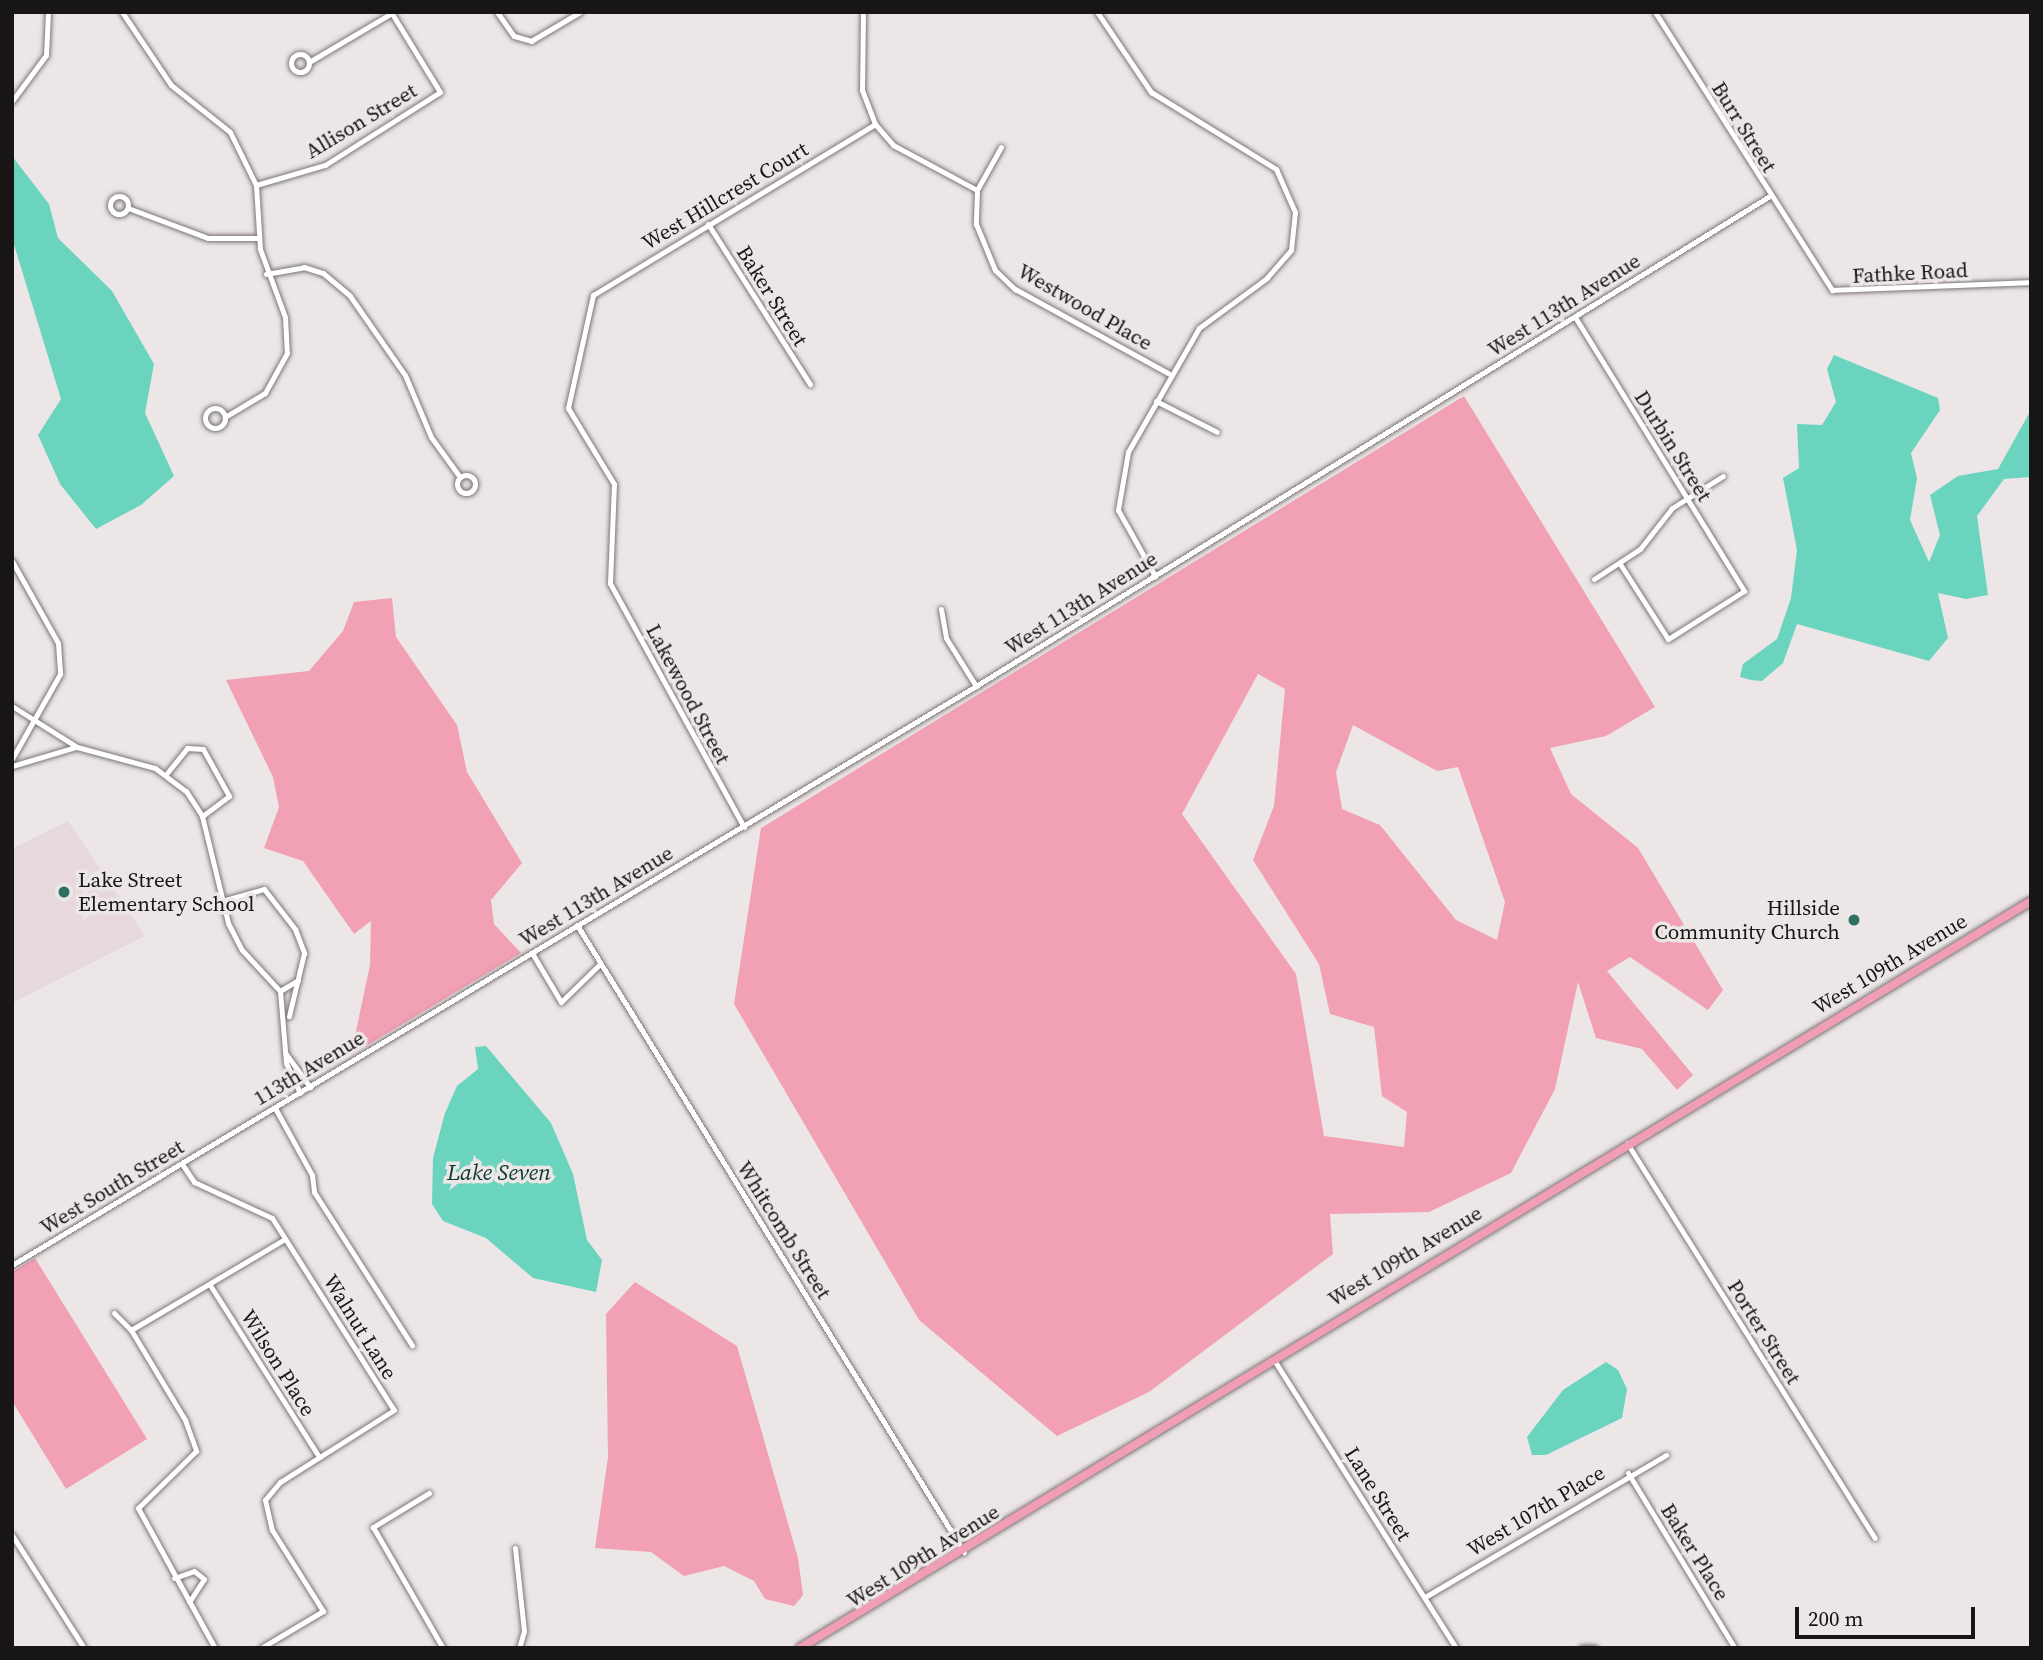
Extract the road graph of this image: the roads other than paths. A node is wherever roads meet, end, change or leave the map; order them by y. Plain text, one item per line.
1 (48, 12) edge
2 (122, 12) edge
3 (497, 12) edge
4 (580, 12) edge
5 (863, 12) edge
6 (1097, 12) edge
7 (1655, 12) edge
8 (391, 13) edge
9 (309, 62) dead end
10 (12, 101) edge
11 (875, 124) junction
12 (1001, 146) dead end
13 (256, 185) junction
14 (976, 190) junction
15 (1768, 197) junction
16 (128, 208) dead end
17 (708, 224) junction
18 (259, 237) junction
19 (1807, 258) joint
20 (267, 274) junction
21 (2031, 282) edge
22 (593, 295) joint
23 (1575, 317) junction
24 (1168, 373) junction
25 (810, 384) dead end
26 (1156, 401) junction
27 (225, 417) dead end
28 (1217, 432) dead end
29 (1723, 476) dead end
30 (460, 477) dead end
31 (1687, 499) junction
32 (12, 561) edge
33 (1620, 564) junction
34 (1155, 576) junction
35 (1594, 579) dead end
36 (941, 609) dead end
37 (975, 686) junction
38 (12, 706) edge
39 (36, 720) junction
40 (77, 747) junction
41 (12, 759) edge
42 (12, 766) edge
43 (167, 773) junction
44 (202, 816) junction
45 (744, 827) junction
46 (222, 901) junction
47 (2031, 901) edge
48 (576, 925) junction
49 (532, 953) junction
50 (600, 964) junction
51 (298, 980) junction
52 (280, 991) junction
53 (286, 1026) junction
54 (406, 1028) joint
55 (284, 1051) junction
56 (310, 1087) junction
57 (300, 1093) junction
58 (275, 1108) junction
59 (229, 1136) joint
60 (1627, 1143) junction
61 (182, 1164) junction
62 (285, 1239) junction
63 (12, 1265) edge
64 (210, 1285) junction
65 (114, 1313) dead end
66 (131, 1330) junction
67 (412, 1345) dead end
68 (1272, 1357) junction
69 (1666, 1455) dead end
70 (319, 1457) junction
71 (1628, 1473) junction
72 (429, 1493) dead end
73 (12, 1535) edge
74 (1875, 1538) dead end
75 (20, 1548) junction
76 (515, 1548) dead end
77 (964, 1552) junction
78 (12, 1553) edge
79 (174, 1578) junction
80 (1425, 1597) junction
81 (188, 1602) junction
82 (83, 1648) edge
83 (215, 1648) edge
84 (261, 1648) edge
85 (443, 1648) edge
86 (519, 1648) edge
87 (800, 1648) edge
88 (1456, 1648) edge
89 (1581, 1648) edge
90 (1595, 1648) edge
91 (1735, 1648) edge

1 - 10 street
2 - 13 street
3 - 4 street
5 - 11 street
6 - 24 street
7 - 15 street, Burr Street
8 - 9 street
8 - 13 street, Allison Street
11 - 14 street
11 - 17 street, West Hillcrest Court
12 - 14 street
13 - 18 street
14 - 24 street, Westwood Place
15 - 19 street, Burr Street
15 - 23 street, West 113th Avenue
16 - 18 street
17 - 22 street, West Hillcrest Court
17 - 25 street, Baker Street
18 - 20 street
19 - 21 street, Fathke Road
20 - 27 street
20 - 30 street
22 - 45 street, Lakewood Street
23 - 31 street, Durbin Street
23 - 34 street, West 113th Avenue
24 - 26 street
26 - 28 street
26 - 34 street
29 - 31 street
31 - 33 street
31 - 33 street, Durbin Street
32 - 39 street
33 - 35 street
34 - 37 street, West 113th Avenue
36 - 37 street
37 - 45 street, West 113th Avenue
38 - 39 street
39 - 40 street
39 - 41 street
40 - 42 street
40 - 43 street
43 - 44 street
43 - 44 street
44 - 46 street
45 - 48 street, West 113th Avenue
46 - 51 street
46 - 52 street
47 - 60 main road, West 109th Avenue
48 - 49 street, West 113th Avenue
48 - 50 street, Whitcomb Street
49 - 50 street
49 - 54 street, West 113th Avenue
50 - 77 street, Whitcomb Street
51 - 52 street
51 - 53 street
52 - 53 street
53 - 55 street
54 - 56 street, 113th Avenue
55 - 56 street
55 - 57 street
56 - 57 street, 113th Avenue
57 - 58 street, 113th Avenue
58 - 59 street, 113th Avenue
58 - 67 street
59 - 61 street, West South Street
60 - 68 main road, West 109th Avenue
60 - 74 street, Porter Street
61 - 62 street, Walnut Lane
61 - 63 street, West South Street
62 - 64 street
62 - 70 street, Walnut Lane
64 - 66 street
64 - 70 street, Wilson Place
65 - 66 street
66 - 79 street
68 - 77 main road, West 109th Avenue
68 - 80 street, Lane Street
69 - 71 street, West 107th Place
70 - 84 street, Walnut Lane
71 - 80 street, West 107th Place
71 - 91 street, Baker Place
72 - 85 street
73 - 75 street
75 - 78 street
75 - 82 street
76 - 86 street
77 - 87 main road, West 109th Avenue
79 - 81 street
79 - 81 street
80 - 88 street, Lane Street
81 - 83 street
89 - 90 street

